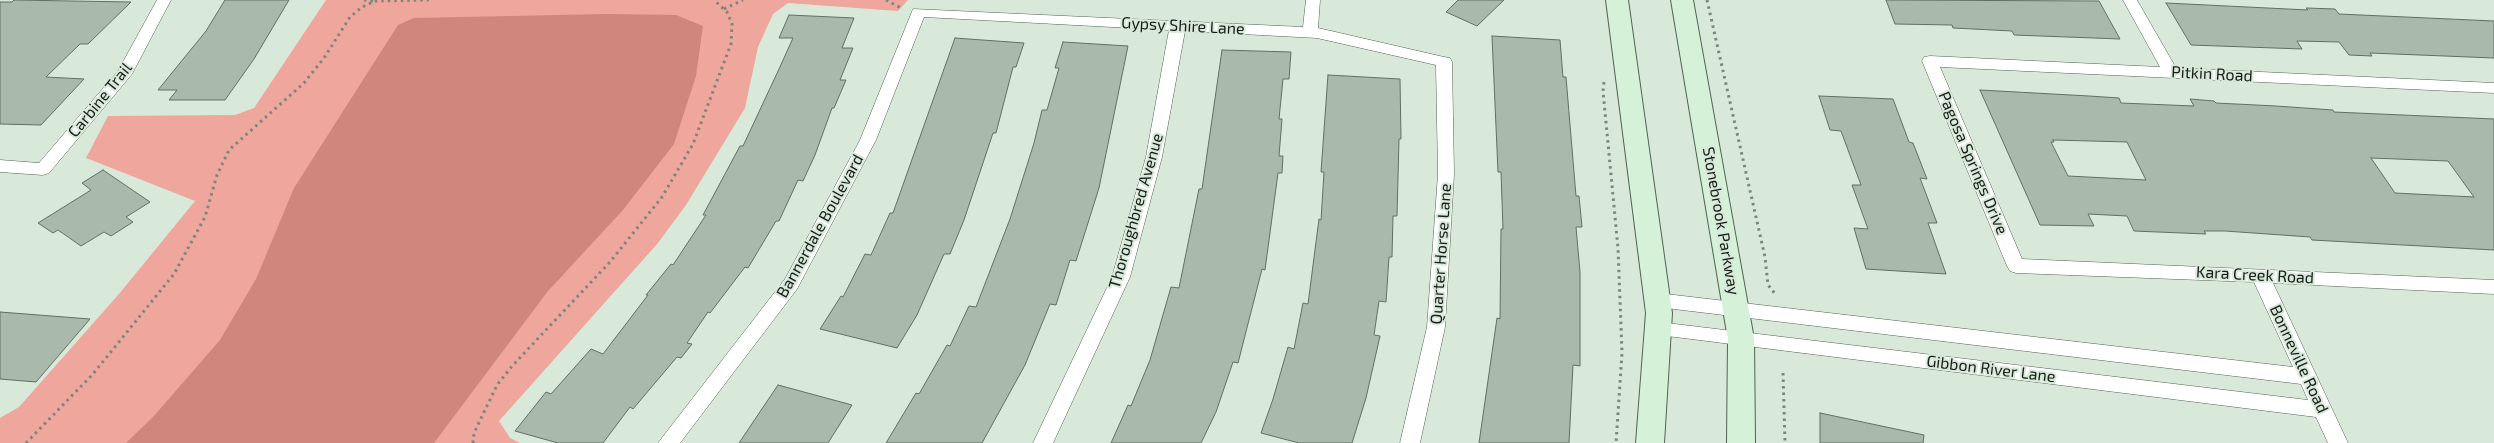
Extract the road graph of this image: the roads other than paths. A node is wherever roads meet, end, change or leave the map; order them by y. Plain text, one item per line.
1 (164, 0) edge
2 (1313, 0) edge
3 (1617, 0) edge
4 (1682, 0) edge
5 (2130, 0) edge
6 (918, 12) joint
7 (1178, 26) junction
8 (1310, 32) junction
9 (1930, 61) joint
10 (1444, 62) joint
11 (2171, 72) junction
12 (2494, 88) edge
13 (0, 166) edge
14 (2016, 266) joint
15 (2260, 275) junction
16 (2494, 287) edge
17 (1658, 300) junction
18 (1737, 310) junction
19 (1658, 329) junction
20 (1742, 339) junction
21 (2308, 377) junction
22 (2323, 410) junction
23 (668, 443) edge
24 (1043, 443) edge
25 (1410, 443) edge
26 (1650, 443) edge
27 (1741, 443) edge
28 (2338, 443) edge

1 - 13 street, Carbine Trail
2 - 8 street
3 - 17 main road
4 - 18 main road, Stonebrook Parkway
5 - 11 street
6 - 7 street, Gypsy Shire Lane
6 - 23 street, Bannerdale Boulevard
7 - 8 street, Gypsy Shire Lane
7 - 24 street, Thoroughbred Avenue
8 - 10 street, Gypsy Shire Lane
9 - 11 street, Pitkin Road
9 - 14 street, Pagosa Springs Drive
10 - 25 street, Quarter Horse Lane
11 - 12 street, Pitkin Road
14 - 15 street, Kara Creek Road
15 - 16 street, Kara Creek Road
15 - 21 street, Bonneville Road
17 - 18 street, Gibbon River Lane
17 - 19 main road
18 - 20 main road, Stonebrook Parkway
18 - 21 street, Gibbon River Lane
19 - 20 street, Gibbon River Lane
19 - 26 main road
20 - 22 street, Gibbon River Lane
20 - 27 main road, Stonebrook Parkway
21 - 22 street, Bonneville Road
22 - 28 street, Bonneville Road

